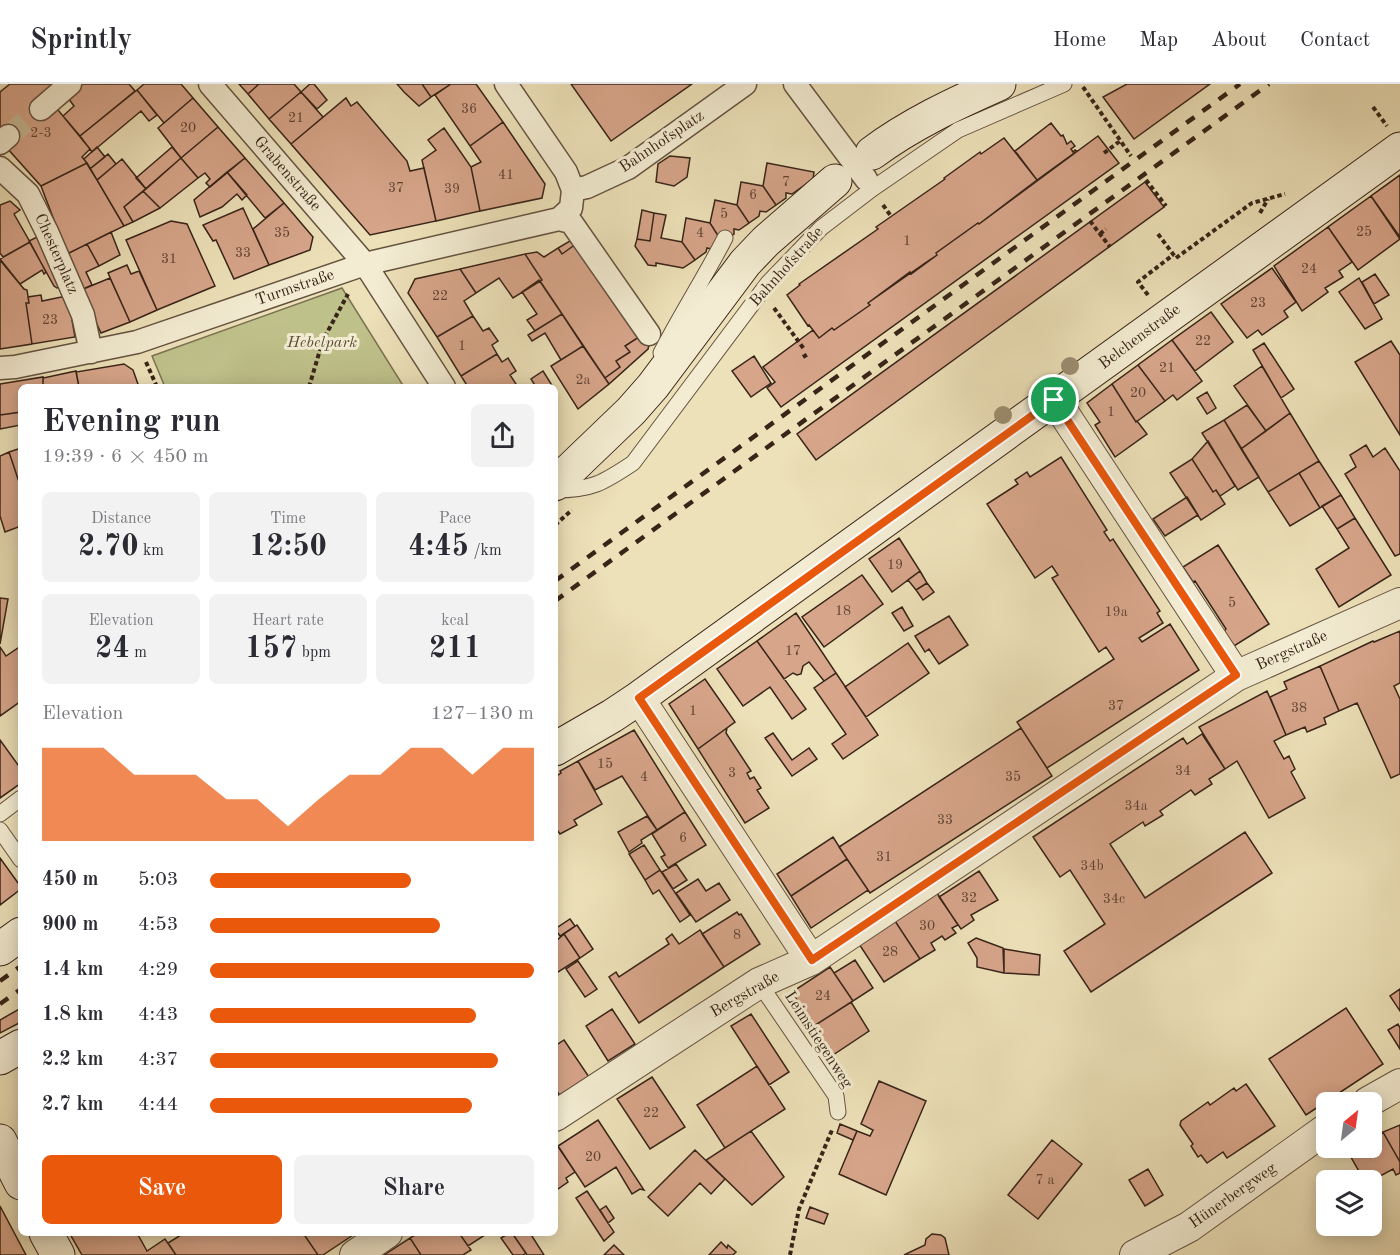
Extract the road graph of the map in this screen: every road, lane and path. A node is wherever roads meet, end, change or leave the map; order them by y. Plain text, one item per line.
1 (70, 84) edge
2 (210, 84) edge
3 (506, 84) edge
4 (746, 84) edge
5 (795, 84) edge
6 (999, 84) edge
7 (1064, 84) edge
8 (1081, 84) edge
9 (1373, 107) dead end
10 (41, 109) tunnel mouth
11 (1395, 139) edge
12 (1120, 141) junction
13 (1104, 153) dead end
14 (1131, 156) dead end
15 (0, 168) edge
16 (858, 171) junction
17 (1146, 180) dead end
18 (573, 190) junction
19 (1284, 196) dead end
20 (1166, 206) dead end
21 (559, 219) junction
22 (1090, 221) dead end
23 (1106, 230) dead end
24 (1100, 234) junction
25 (1158, 234) dead end
26 (725, 238) dead end
27 (1110, 247) dead end
28 (1173, 255) junction
29 (364, 264) junction
30 (1144, 277) dead end
31 (762, 291) junction
32 (649, 334) dead end
33 (804, 349) dead end
34 (91, 352) junction
35 (0, 368) edge
36 (310, 384) edge
37 (442, 384) edge
38 (653, 386) junction
39 (1054, 400) junction
40 (558, 481) edge
41 (558, 490) edge
42 (1400, 603) edge
43 (1236, 675) junction
44 (639, 698) junction
45 (558, 747) edge
46 (18, 800) edge
47 (0, 814) edge
48 (0, 830) edge
49 (18, 857) edge
50 (18, 936) edge
51 (0, 949) edge
52 (812, 960) junction
53 (759, 983) junction
54 (18, 1048) edge
55 (0, 1058) edge
56 (1400, 1084) edge
57 (1382, 1094) edge
58 (838, 1112) joint
59 (558, 1114) edge
60 (1316, 1136) edge
61 (0, 1141) edge
62 (18, 1177) edge
63 (48, 1236) edge
64 (383, 1236) edge
65 (58, 1255) edge
66 (355, 1255) edge
67 (790, 1255) edge
68 (1135, 1255) edge

1 - 10 street
2 - 29 street, Grabenstraße
3 - 18 street
4 - 18 street, Bahnhofsplatz
5 - 16 street
6 - 16 main road, Bahnhofstraße
7 - 31 lane, Bahnhofstraße
8 - 12 path
9 - 11 path
11 - 39 main road, Belchenstraße
12 - 13 path
12 - 14 path
15 - 34 street, Chesterplatz
16 - 38 main road, Bahnhofstraße
17 - 20 path
18 - 21 street
19 - 28 path
21 - 29 street, Turmstraße
21 - 32 street
22 - 24 path
23 - 24 path
24 - 27 path
25 - 28 path
26 - 38 lane
28 - 30 path
29 - 34 street, Turmstraße
29 - 36 path
29 - 37 street, Grabenstraße
31 - 33 path
31 - 41 lane, Bahnhofstraße
34 - 35 street, Turmstraße
38 - 40 main road, Bahnhofstraße
39 - 43 street
39 - 44 main road, Belchenstraße
42 - 43 street, Bergstraße
43 - 52 street, Bergstraße
44 - 45 main road, Belchenstraße
44 - 52 street
46 - 47 lane
48 - 49 lane
50 - 51 main road
52 - 53 street, Bergstraße
53 - 58 lane, Leimstiegenweg
53 - 59 street, Bergstraße
54 - 55 main road
56 - 57 street
58 - 67 path, Leimstiegenweg
60 - 68 street, Hünerbergweg
61 - 62 main road
63 - 65 main road
64 - 66 street

